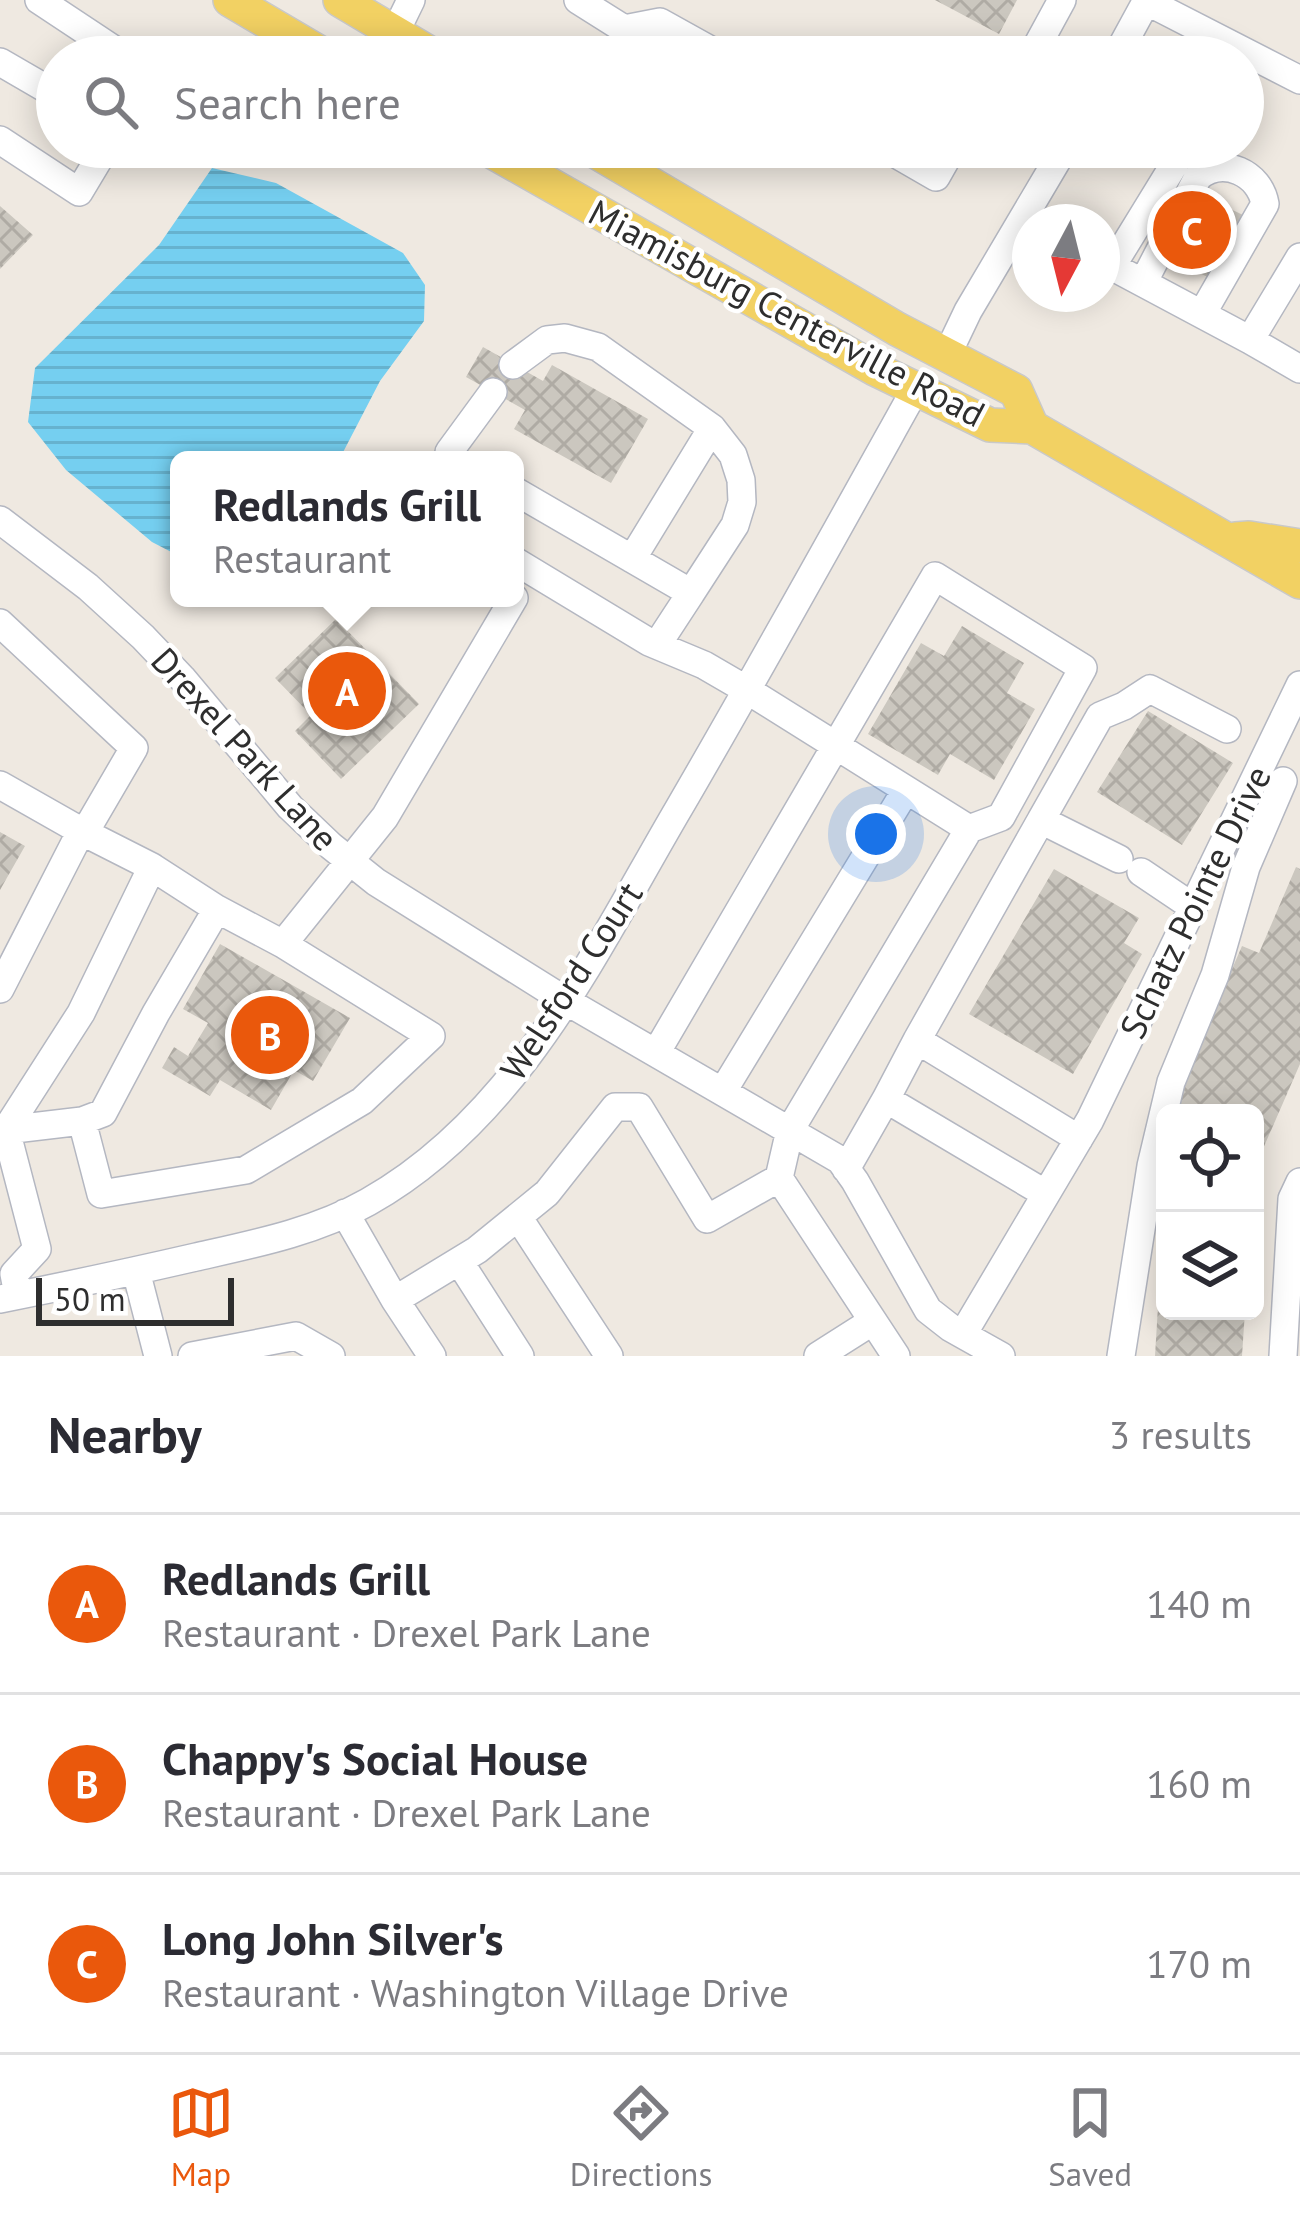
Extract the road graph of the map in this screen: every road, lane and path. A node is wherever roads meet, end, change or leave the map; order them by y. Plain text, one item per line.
1 (39, 0) edge
2 (230, 0) edge
3 (411, 0) edge
4 (578, 0) edge
5 (1062, 0) edge
6 (1146, 0) edge
7 (354, 4) edge
8 (395, 33) junction
9 (93, 36) edge
10 (291, 36) edge
11 (352, 36) edge
12 (391, 36) edge
13 (400, 36) edge
14 (685, 36) edge
15 (1032, 36) edge
16 (1127, 36) edge
17 (1210, 36) edge
18 (0, 62) edge
19 (1264, 64) edge
20 (1300, 80) edge
21 (36, 83) edge
22 (0, 140) edge
23 (36, 164) edge
24 (43, 168) edge
25 (93, 168) edge
26 (521, 168) edge
27 (624, 168) edge
28 (1053, 168) edge
29 (1171, 168) edge
30 (1211, 168) edge
31 (1230, 168) edge
32 (1034, 204) edge
33 (1012, 242) edge
34 (1120, 244) edge
35 (1300, 257) edge
36 (1120, 270) edge
37 (1143, 283) junction
38 (1202, 314) junction
39 (1250, 340) junction
40 (837, 347) junction
41 (947, 355) junction
42 (513, 365) dead end
43 (1300, 368) edge
44 (916, 388) junction
45 (493, 392) dead end
46 (1029, 420) junction
47 (712, 428) junction
48 (456, 451) edge
49 (524, 496) edge
50 (0, 520) edge
51 (1226, 540) junction
52 (1300, 546) edge
53 (632, 559) junction
54 (524, 566) edge
55 (1300, 582) edge
56 (691, 593) junction
57 (508, 607) edge
58 (0, 623) edge
59 (657, 645) junction
60 (1300, 686) edge
61 (747, 690) junction
62 (1227, 729) dead end
63 (837, 746) junction
64 (1281, 779) edge
65 (0, 785) edge
66 (906, 790) junction
67 (1041, 820) junction
68 (969, 829) junction
69 (83, 831) junction
70 (351, 862) junction
71 (152, 867) junction
72 (1193, 907) junction
73 (218, 909) junction
74 (283, 944) junction
75 (0, 989) edge
76 (566, 1001) junction
77 (916, 1040) junction
78 (656, 1053) junction
79 (723, 1091) junction
80 (886, 1100) junction
81 (82, 1120) junction
82 (1084, 1130) junction
83 (3, 1131) edge
84 (802, 1136) junction
85 (846, 1168) junction
86 (779, 1178) junction
87 (1300, 1182) edge
88 (1046, 1194) junction
89 (345, 1213) junction
90 (518, 1217) junction
91 (459, 1261) junction
92 (136, 1271) junction
93 (8, 1284) edge
94 (394, 1300) junction
95 (873, 1321) junction
96 (963, 1334) junction
97 (298, 1346) edge
98 (224, 1353) edge
99 (158, 1356) edge
100 (192, 1356) edge
101 (331, 1356) edge
102 (432, 1356) edge
103 (520, 1356) edge
104 (609, 1356) edge
105 (818, 1356) edge
106 (896, 1356) edge
107 (1000, 1356) edge
108 (1121, 1356) edge
109 (1283, 1356) edge

1 - 9 street
2 - 10 main road
3 - 8 street
4 - 14 street
5 - 15 street
6 - 16 street
6 - 17 street
7 - 8 main road
7 - 11 street
8 - 12 street
8 - 13 main road
18 - 21 street
19 - 20 street
22 - 23 street
24 - 25 street
26 - 40 main road, Miamisburg Centerville Road
27 - 41 main road, Miamisburg Centerville Road
28 - 32 street
29 - 34 street
30 - 37 street
31 - 38 street
33 - 41 street
35 - 39 street
36 - 37 street
37 - 38 street
38 - 39 street
39 - 43 street
40 - 41 main road
40 - 44 main road, Miamisburg Centerville Road
41 - 46 main road, Miamisburg Centerville Road
42 - 47 street
44 - 46 main road, Miamisburg Centerville Road
44 - 61 street, Welsford Court
45 - 48 street
46 - 51 main road, Miamisburg Centerville Road
47 - 53 street
47 - 56 street
49 - 53 street
50 - 70 street, Drexel Park Lane
51 - 52 main road
51 - 55 main road, Miamisburg Centerville Road
53 - 56 street
54 - 59 street
56 - 59 street
57 - 70 street
58 - 69 street
59 - 61 street
60 - 64 street, Schatz Pointe Drive
61 - 63 street
61 - 76 street, Welsford Court
62 - 67 street
63 - 66 street
63 - 68 street
63 - 78 street
64 - 72 street, Schatz Pointe Drive
64 - 108 street
65 - 69 street
66 - 68 street
66 - 79 street
67 - 72 street
67 - 77 street
68 - 84 street
69 - 71 street
69 - 75 street
70 - 74 street
70 - 76 street, Drexel Park Lane
71 - 73 street
71 - 83 street
72 - 82 street, Schatz Pointe Drive
73 - 74 street
73 - 81 street
74 - 81 street
76 - 78 street, Drexel Park Lane
76 - 89 street, Welsford Court
77 - 80 street
77 - 82 street
78 - 79 street, Drexel Park Lane
79 - 84 street, Drexel Park Lane
80 - 85 street
80 - 88 street
81 - 83 street
82 - 88 street, Schatz Pointe Drive
83 - 93 street
84 - 85 street, Drexel Park Lane
84 - 86 street
85 - 96 street
86 - 90 street
86 - 95 street
87 - 109 street
88 - 96 street, Schatz Pointe Drive
89 - 92 street, Welsford Court
89 - 94 street
90 - 91 street
90 - 104 street
91 - 94 street
91 - 103 street
92 - 93 street, Welsford Court
92 - 99 street
94 - 102 street
95 - 105 street
95 - 106 street
96 - 107 street
97 - 98 street
97 - 101 street
98 - 100 street

